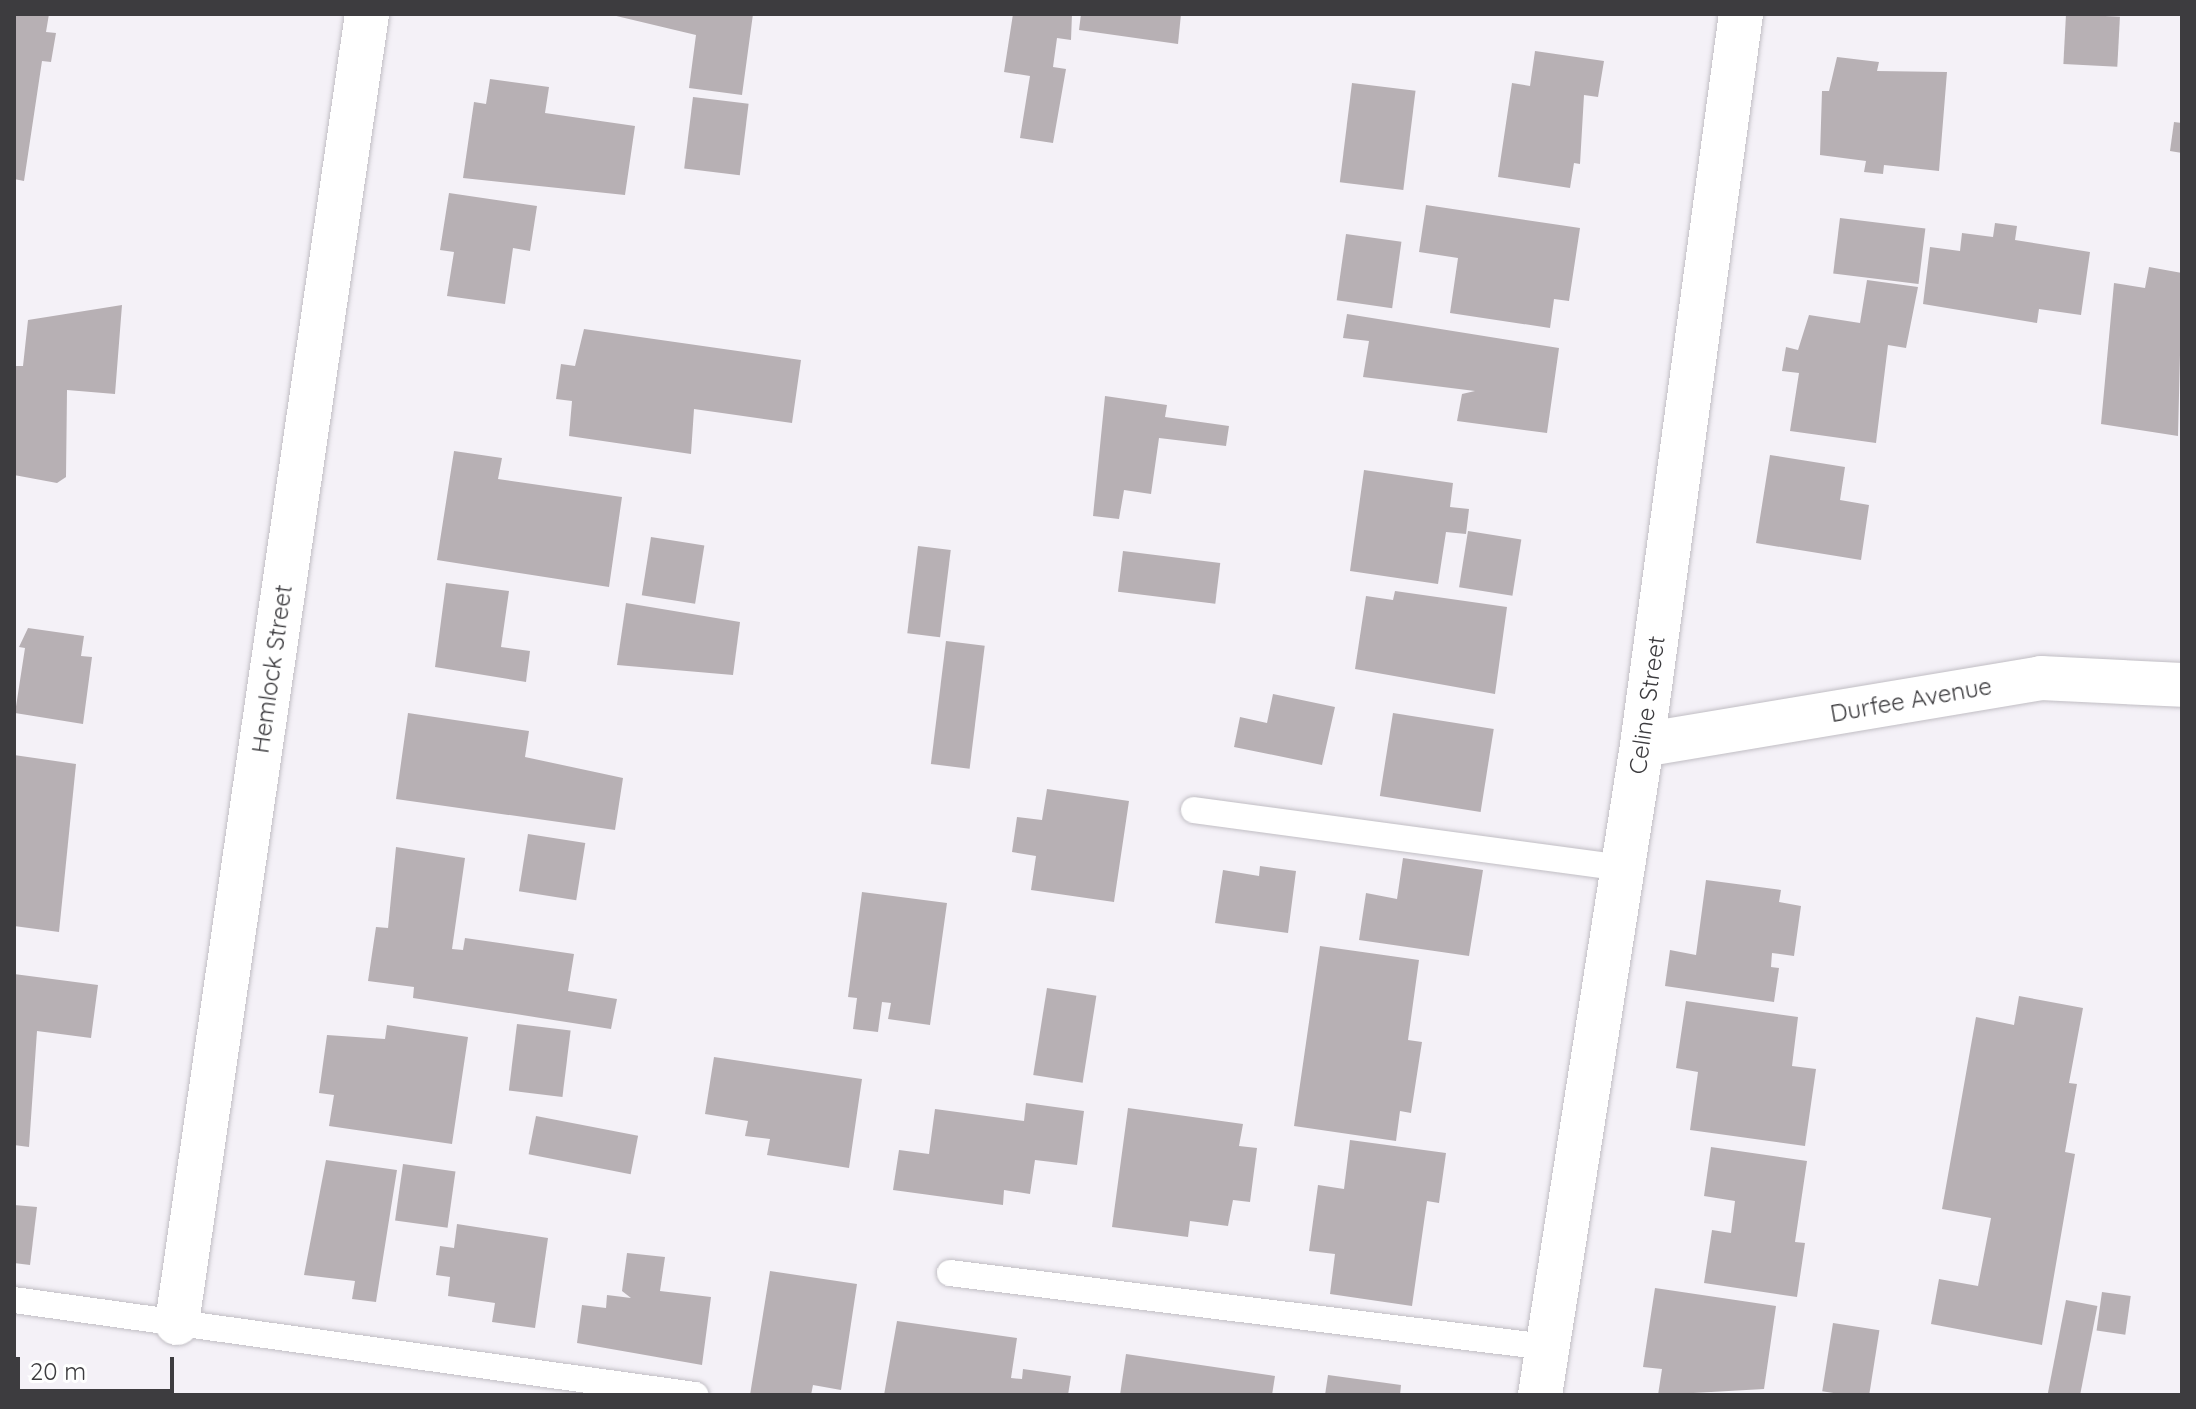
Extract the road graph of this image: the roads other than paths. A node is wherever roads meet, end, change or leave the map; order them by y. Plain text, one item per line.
1 (367, 14) edge
2 (1741, 14) edge
3 (2182, 685) edge
4 (1642, 745) junction
5 (1194, 810) dead end
6 (1622, 868) junction
7 (950, 1273) dead end
8 (14, 1300) edge
9 (177, 1323) junction
10 (1547, 1347) junction
11 (695, 1395) edge
12 (1540, 1395) edge

1 - 9 street, Hemlock Street
2 - 4 street, Celine Street
3 - 4 street, Durfee Avenue
4 - 6 street, Celine Street
5 - 6 lane
6 - 10 street, Celine Street
7 - 10 lane
8 - 9 lane
9 - 11 lane
10 - 12 street, Celine Street

